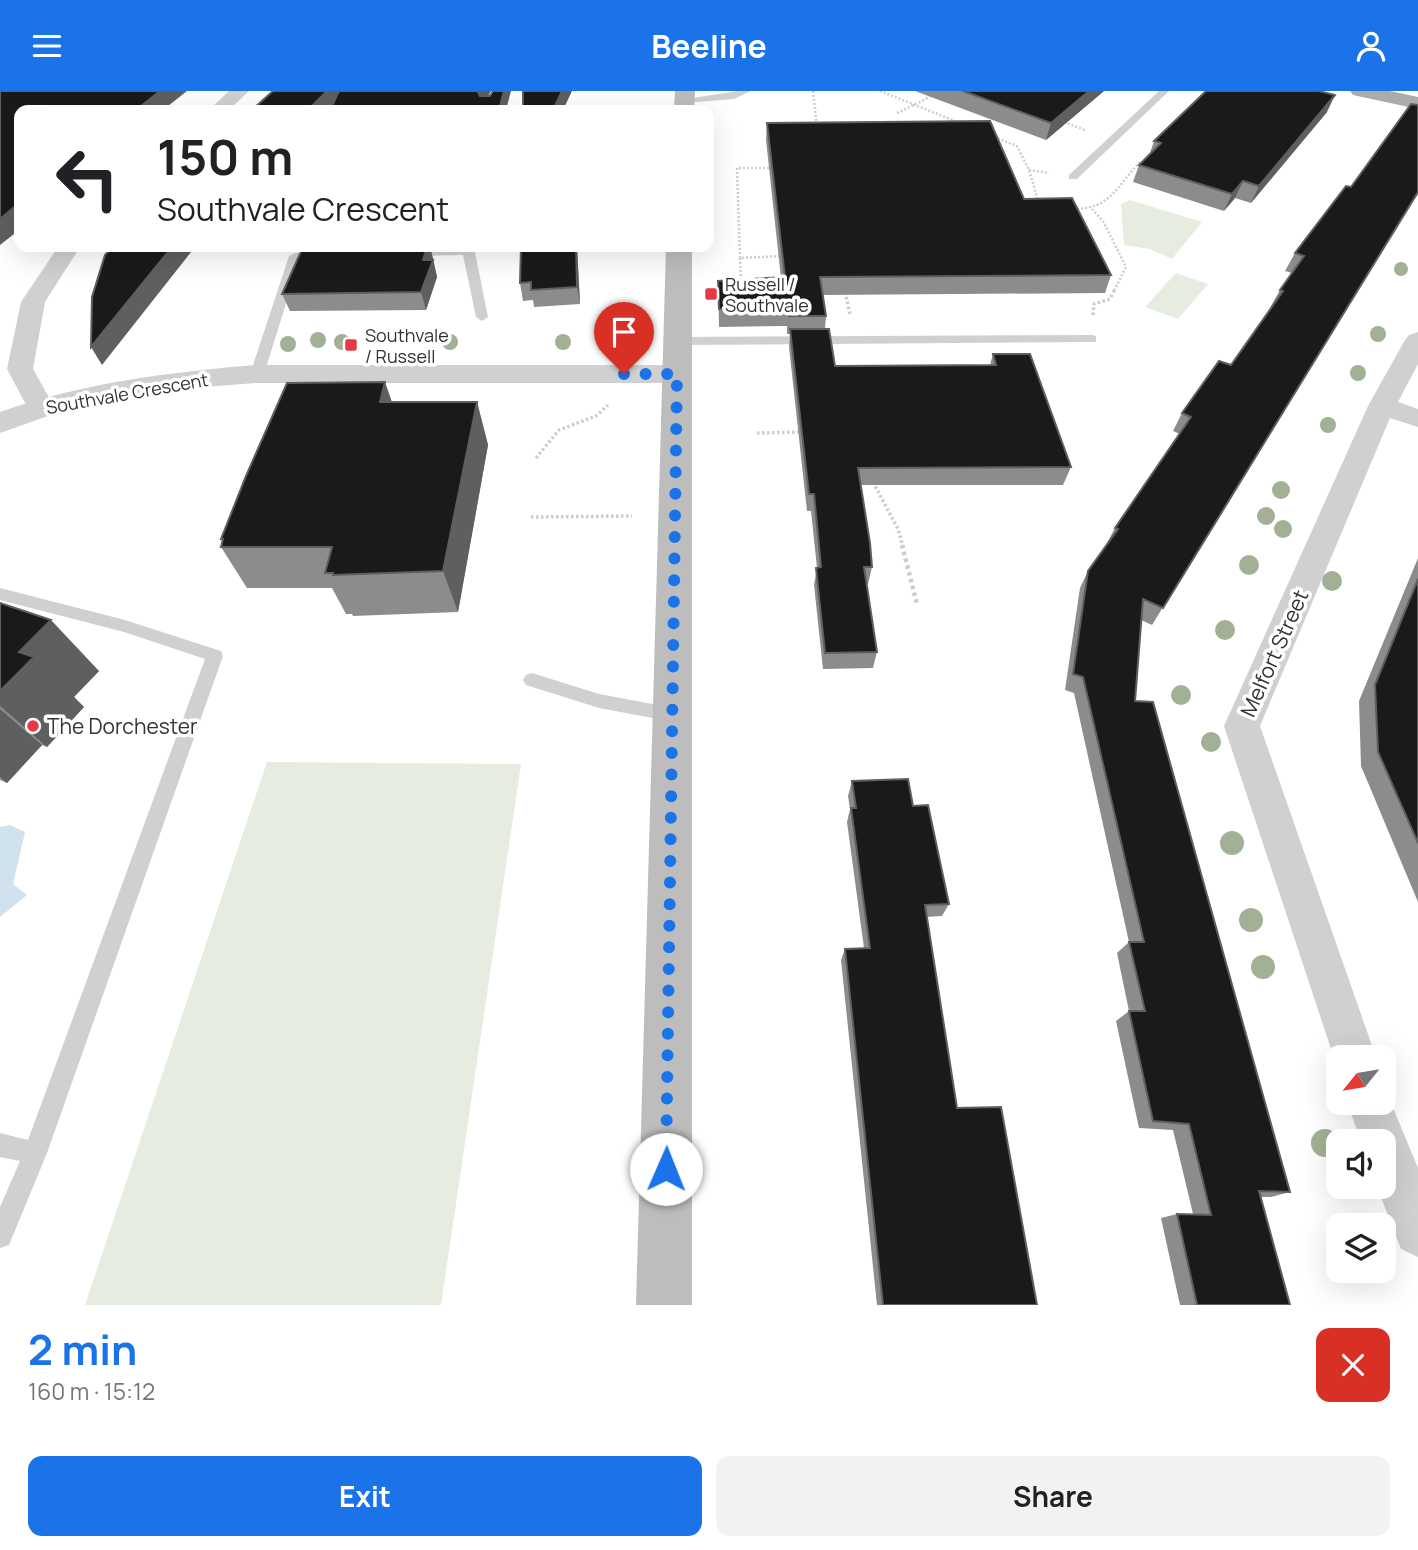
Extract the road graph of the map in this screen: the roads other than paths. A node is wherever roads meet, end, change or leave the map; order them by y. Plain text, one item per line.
1 (240, 91) edge
2 (746, 91) edge
3 (1164, 91) edge
4 (1360, 91) edge
5 (685, 97) edge
6 (1418, 103) edge
7 (224, 105) edge
8 (1073, 177) dead end
9 (66, 252) edge
10 (418, 252) edge
11 (469, 252) edge
12 (679, 252) edge
13 (402, 253) edge
14 (335, 255) edge
15 (482, 317) dead end
16 (1093, 339) road end
17 (1418, 340) edge
18 (677, 357) junction
19 (257, 374) junction
20 (1382, 406) junction
21 (41, 408) junction
22 (1418, 418) edge
23 (0, 423) edge
24 (0, 594) edge
25 (531, 680) dead end
26 (674, 715) junction
27 (1350, 1045) edge
28 (1374, 1115) edge
29 (0, 1145) edge
30 (35, 1153) junction
31 (1418, 1232) edge
32 (0, 1236) edge
33 (664, 1305) edge

1 - 7 street
2 - 5 lane
3 - 8 lane
4 - 6 main road
9 - 21 street
10 - 13 lane
11 - 15 lane
12 - 18 main road
14 - 19 lane
16 - 18 lane
17 - 20 street, Melfort Street
18 - 19 street, Southvale Crescent
18 - 26 main road
19 - 21 street, Southvale Crescent
20 - 22 street
20 - 27 street, Melfort Street
21 - 23 street, Southvale Crescent
24 - 30 lane
25 - 26 lane
26 - 33 main road
28 - 31 street
29 - 30 lane
30 - 32 lane

